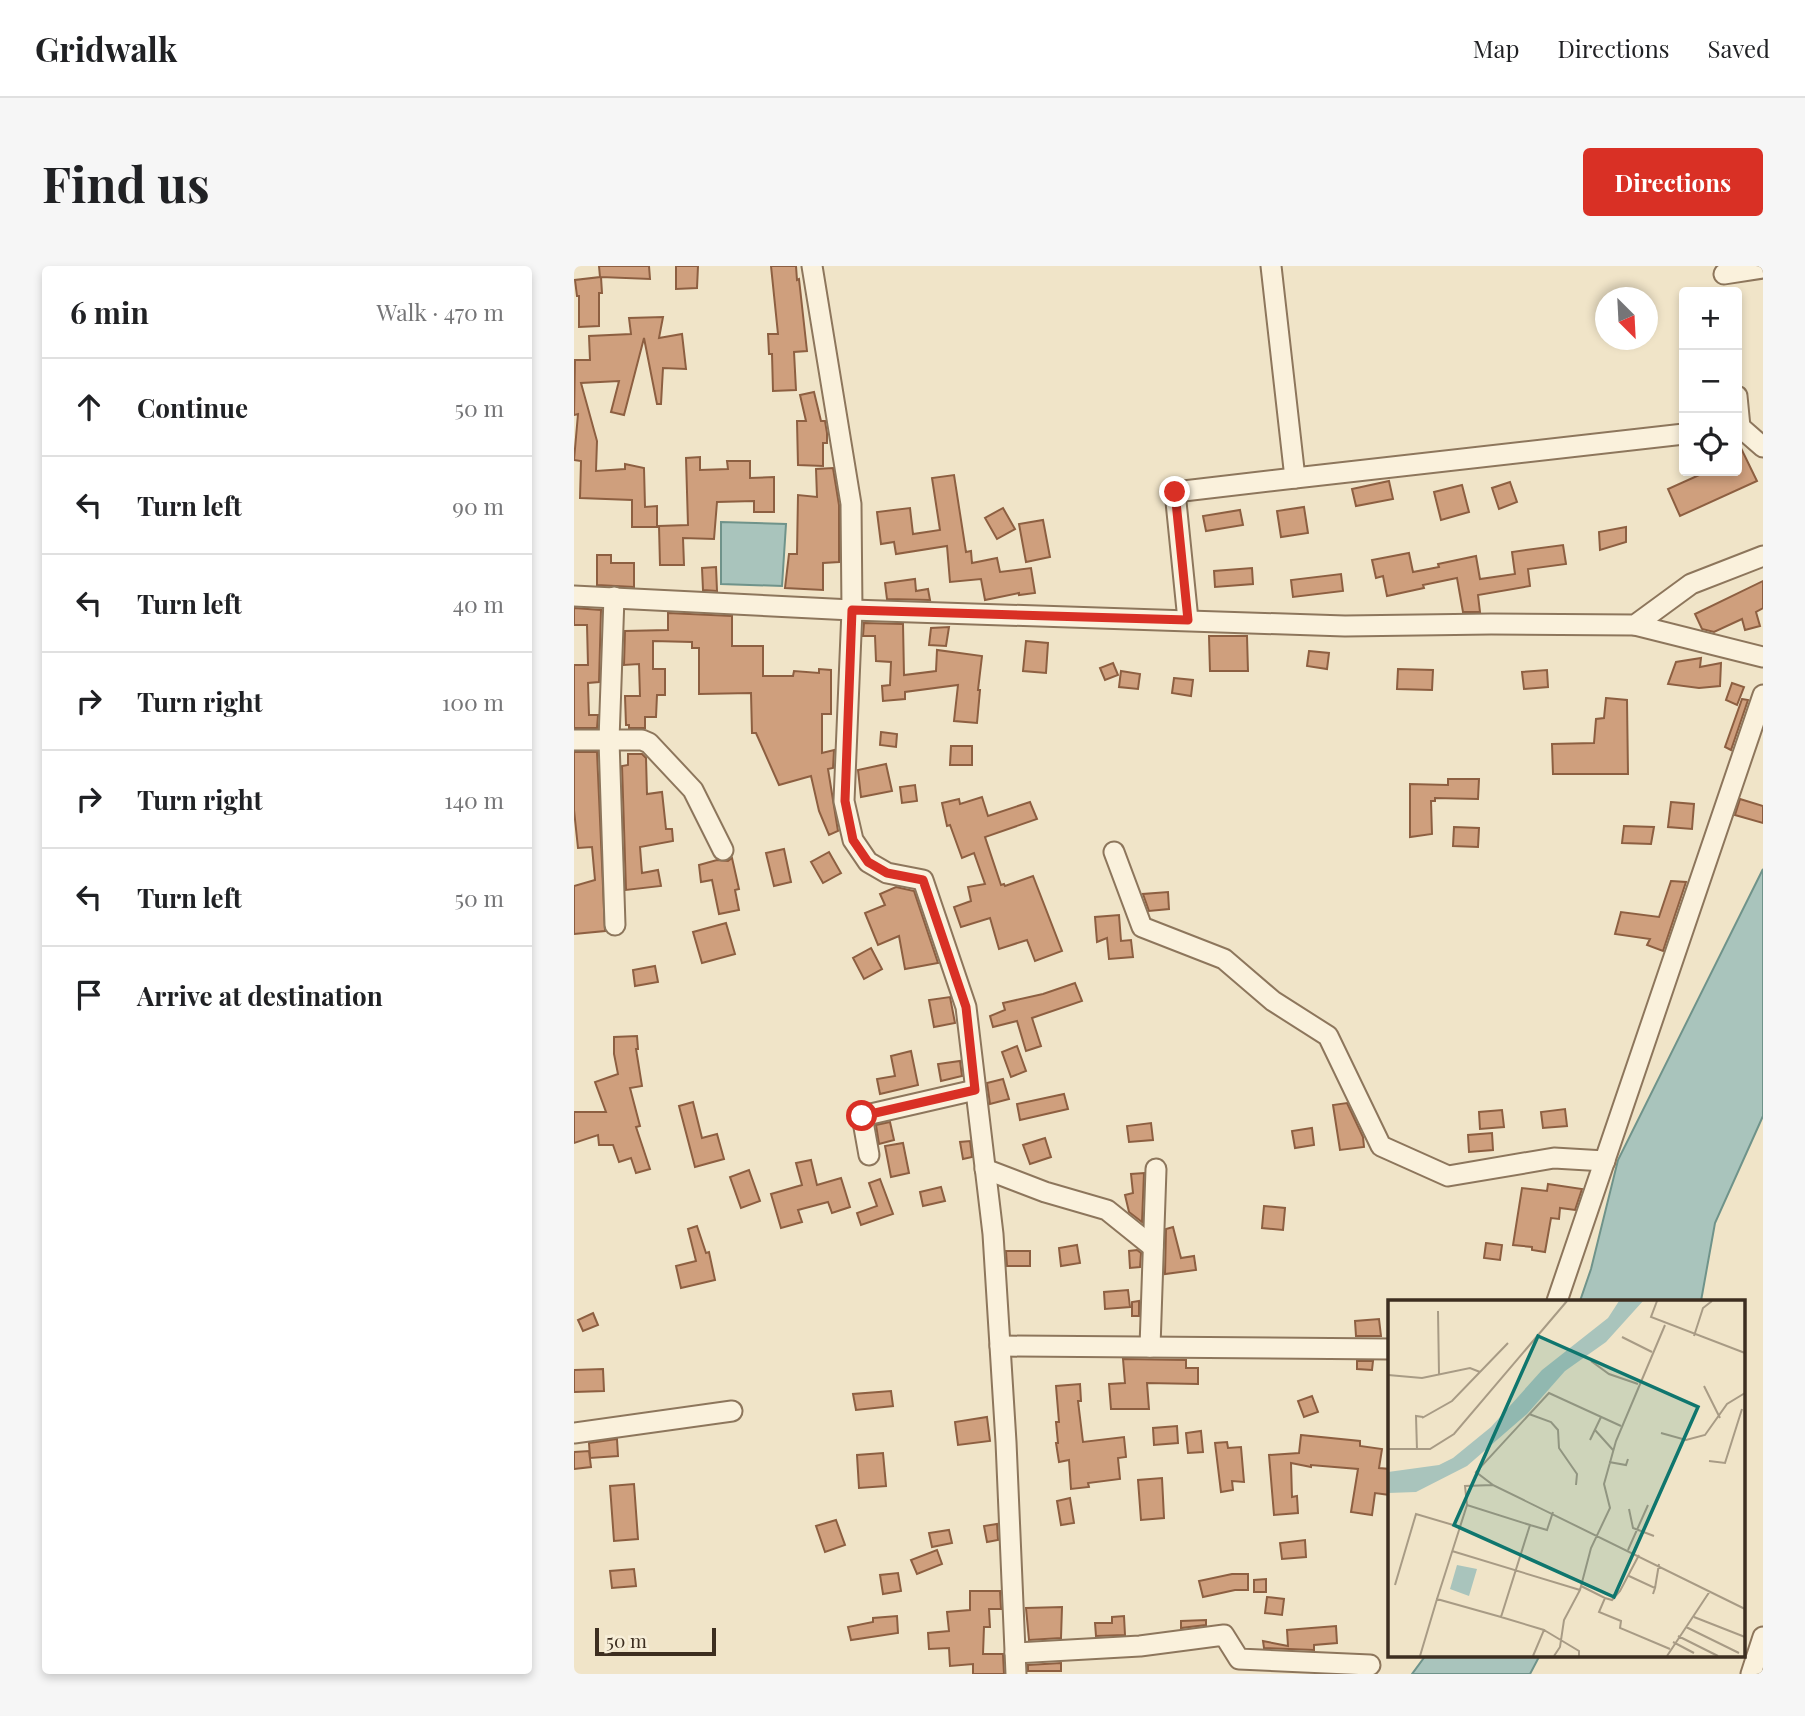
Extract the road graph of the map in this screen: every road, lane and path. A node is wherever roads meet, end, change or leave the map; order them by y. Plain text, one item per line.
1 (812, 266) edge
2 (1271, 266) edge
3 (1763, 268) edge
4 (1724, 277) edge
5 (1742, 431) edge
6 (1679, 435) edge
7 (1763, 447) edge
8 (1295, 478) junction
9 (1763, 556) edge
10 (574, 597) edge
11 (614, 597) junction
12 (852, 610) junction
13 (1188, 620) junction
14 (1635, 625) junction
15 (1763, 657) edge
16 (1763, 695) edge
17 (574, 740) edge
18 (609, 740) junction
19 (723, 850) dead end
20 (1114, 852) dead end
21 (615, 925) dead end
22 (975, 1090) junction
23 (869, 1154) dead end
24 (1605, 1161) junction
25 (985, 1169) junction
26 (1156, 1169) dead end
27 (1153, 1247) junction
28 (1557, 1300) edge
29 (1000, 1346) junction
30 (1150, 1347) junction
31 (1388, 1349) edge
32 (732, 1411) dead end
33 (574, 1433) edge
34 (1763, 1637) edge
35 (1015, 1653) junction
36 (1370, 1665) dead end
37 (1016, 1674) edge
38 (1751, 1674) edge

1 - 12 street
2 - 8 street
3 - 4 street
5 - 7 street
6 - 8 street
8 - 13 street
9 - 14 street
10 - 11 street
11 - 12 street
11 - 18 street
12 - 13 street
12 - 22 street
13 - 14 street
14 - 15 street
16 - 24 street
17 - 18 street
18 - 19 street
18 - 21 street
20 - 24 street
22 - 23 street
22 - 25 street
24 - 28 street
25 - 27 street
25 - 29 street
26 - 27 street
27 - 30 street
29 - 30 street
29 - 35 street
30 - 31 street
32 - 33 street
34 - 38 street
35 - 36 street
35 - 37 street

